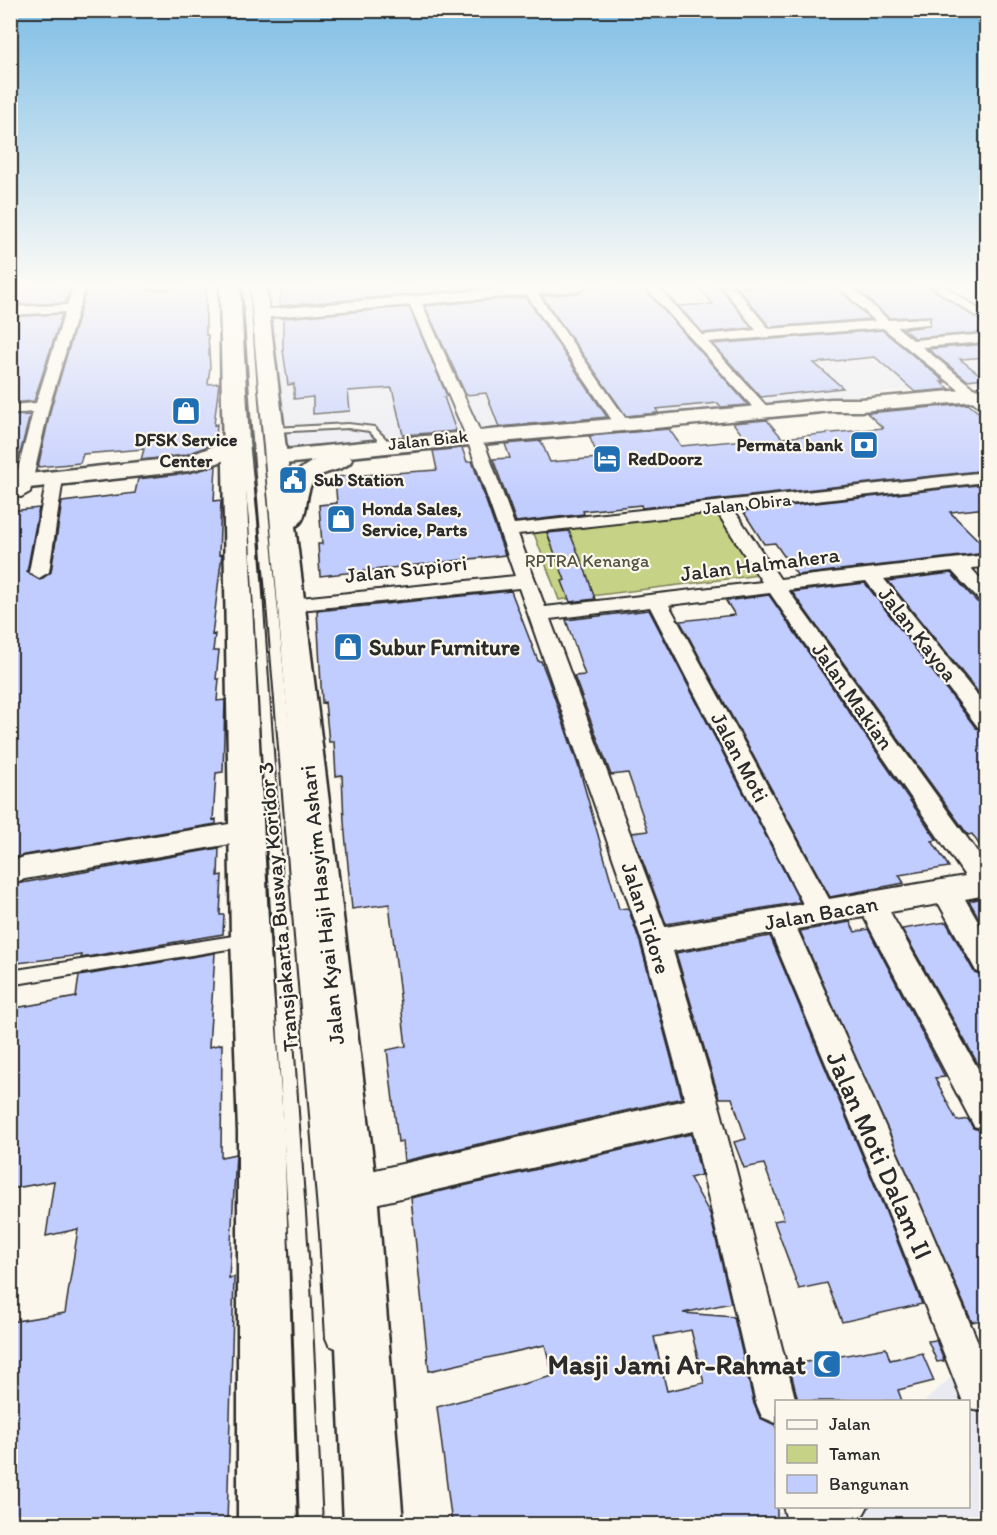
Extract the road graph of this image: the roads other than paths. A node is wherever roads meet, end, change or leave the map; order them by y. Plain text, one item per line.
1 (57, 359) edge
2 (230, 359) edge
3 (240, 359) edge
4 (251, 359) edge
5 (266, 359) edge
6 (440, 359) edge
7 (577, 359) edge
8 (716, 359) edge
9 (931, 359) edge
10 (980, 393) edge
11 (42, 407) junction
12 (10, 410) edge
13 (764, 411) junction
14 (623, 426) junction
15 (475, 440) junction
16 (276, 452) junction
17 (341, 460) junction
18 (233, 465) junction
19 (987, 477) edge
20 (54, 484) junction
21 (17, 488) edge
22 (722, 507) junction
23 (508, 530) junction
24 (285, 550) junction
25 (987, 561) edge
26 (957, 565) junction
27 (39, 573) dead end
28 (524, 575) junction
29 (871, 575) junction
30 (775, 586) junction
31 (987, 596) edge
32 (290, 599) junction
33 (657, 601) junction
34 (540, 614) junction
35 (987, 721) edge
36 (248, 831) junction
37 (10, 873) edge
38 (986, 884) edge
39 (946, 891) junction
40 (871, 904) junction
41 (822, 913) junction
42 (779, 920) junction
43 (250, 939) junction
44 (656, 941) junction
45 (987, 962) edge
46 (10, 978) edge
47 (705, 1112) junction
48 (987, 1114) edge
49 (353, 1192) junction
50 (337, 1353) dead end
51 (978, 1393) edge
52 (776, 1400) edge
53 (804, 1508) edge
54 (845, 1508) edge
55 (268, 1524) edge
56 (311, 1524) edge
57 (374, 1524) edge
58 (808, 1524) edge
59 (826, 1524) edge

1 - 11 street
2 - 18 main road
3 - 56 lane, Transjakarta Busway Koridor 3
4 - 50 lane, Transjakarta Busway Koridor 3
5 - 16 main road, Jalan Kyai Haji Hasyim Ashari
6 - 15 street, Jalan Tidore
7 - 14 street
8 - 13 street
9 - 10 street
10 - 13 main road, Jalan Biak
11 - 12 street
11 - 21 street
13 - 14 main road, Jalan Biak
14 - 15 main road, Jalan Biak
15 - 16 main road, Jalan Biak
15 - 17 main road, Jalan Biak
15 - 23 street, Jalan Tidore
16 - 17 main road, Jalan Biak
16 - 24 main road, Jalan Kyai Haji Hasyim Ashari
17 - 24 main road
18 - 20 main road
18 - 20 main road
18 - 36 main road
19 - 22 street, Jalan Obira
20 - 21 main road
20 - 27 street
22 - 23 street, Jalan Obira
22 - 30 street, Jalan Makian
23 - 28 street, Jalan Tidore
24 - 32 main road, Jalan Kyai Haji Hasyim Ashari
25 - 26 street, Jalan Halmahera
26 - 29 street, Jalan Halmahera
26 - 31 street
28 - 32 street, Jalan Supiori
28 - 34 street, Jalan Tidore
29 - 30 street, Jalan Halmahera
29 - 35 street, Jalan Kayoa
30 - 33 street, Jalan Halmahera
30 - 38 street, Jalan Makian
32 - 49 main road, Jalan Kyai Haji Hasyim Ashari
33 - 34 street, Jalan Halmahera
33 - 41 street, Jalan Moti
34 - 44 street, Jalan Tidore
36 - 37 street
36 - 43 main road
38 - 39 street, Jalan Bacan
39 - 40 street, Jalan Bacan
39 - 45 street
40 - 41 street, Jalan Bacan
40 - 48 street
41 - 42 street, Jalan Bacan
42 - 44 street, Jalan Bacan
42 - 51 street, Jalan Moti Dalam II
43 - 46 lane
43 - 55 main road
44 - 47 street, Jalan Tidore
47 - 49 street
47 - 52 street, Jalan Tidore
49 - 57 main road, Jalan Kyai Haji Hasyim Ashari
53 - 58 street
54 - 59 street

